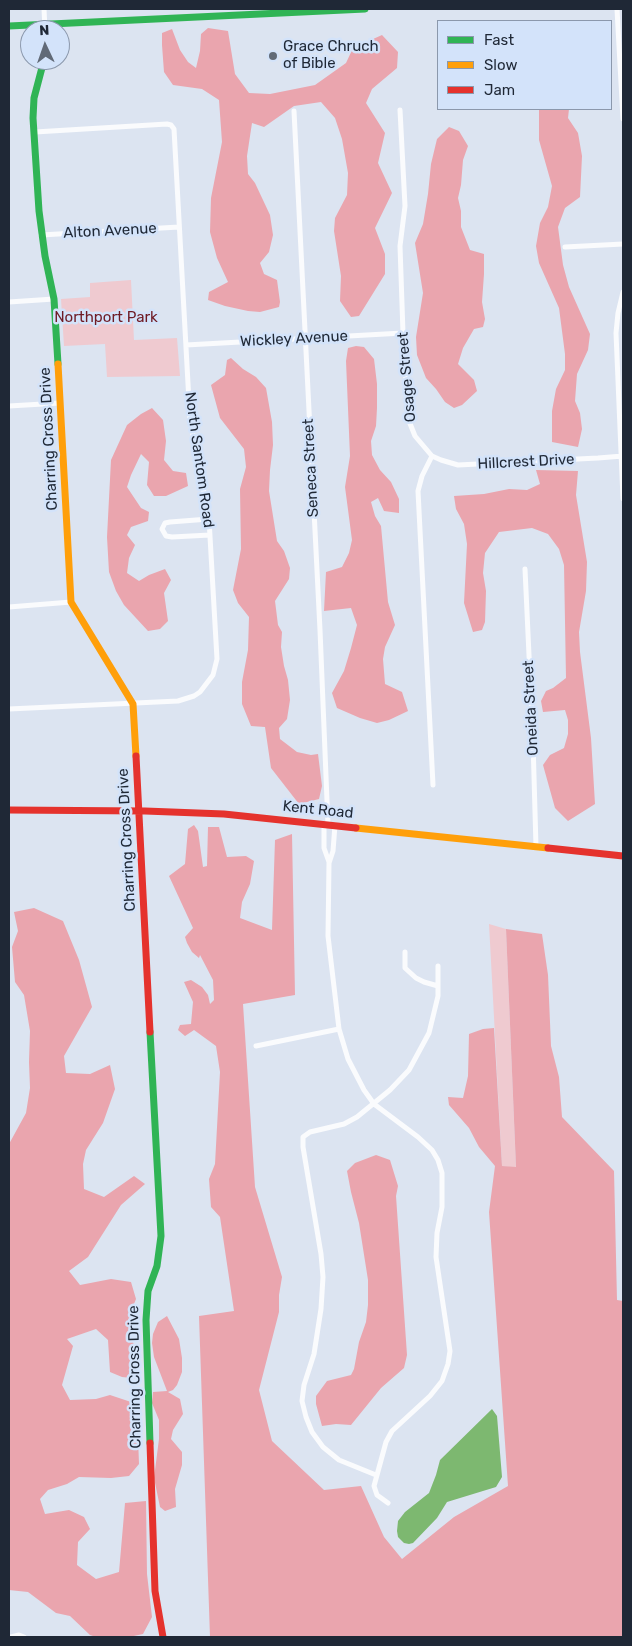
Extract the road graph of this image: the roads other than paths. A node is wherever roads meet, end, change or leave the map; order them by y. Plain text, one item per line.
1 (365, 9) edge
2 (617, 9) edge
3 (70, 26) edge
4 (41, 70) edge
5 (400, 110) dead end
6 (294, 111) dead end
7 (623, 119) edge
8 (34, 132) junction
9 (178, 228) junction
10 (41, 235) junction
11 (623, 244) edge
12 (565, 247) dead end
13 (623, 292) edge
14 (54, 299) junction
15 (9, 302) edge
16 (403, 334) junction
17 (305, 339) junction
18 (186, 345) junction
19 (616, 356) junction
20 (623, 356) edge
21 (60, 403) junction
22 (9, 406) edge
23 (432, 456) junction
24 (622, 456) edge
25 (623, 499) edge
26 (209, 520) junction
27 (210, 535) junction
28 (525, 569) dead end
29 (71, 602) junction
30 (9, 607) edge
31 (133, 704) junction
32 (9, 709) edge
33 (433, 785) dead end
34 (9, 810) edge
35 (140, 811) junction
36 (329, 825) junction
37 (536, 847) junction
38 (623, 856) edge
39 (329, 863) junction
40 (405, 952) dead end
41 (438, 966) dead end
42 (438, 986) junction
43 (339, 1029) junction
44 (256, 1046) dead end
45 (374, 1104) junction
46 (376, 1475) junction
47 (388, 1504) dead end
48 (11, 1637) edge
49 (24, 1637) edge
50 (163, 1637) edge

1 - 3 street
2 - 7 street
4 - 8 street, Charring Cross Drive
5 - 16 street, Osage Street
6 - 17 street, Seneca Street
8 - 9 street, North Santom Road
8 - 10 street, Charring Cross Drive
9 - 10 street, Alton Avenue
9 - 18 street, North Santom Road
10 - 14 street, Charring Cross Drive
11 - 12 street
13 - 19 street
14 - 15 street
14 - 21 street, Charring Cross Drive
16 - 17 street, Wickley Avenue
16 - 23 street, Osage Street
17 - 18 street, Wickley Avenue
17 - 36 street, Seneca Street
18 - 26 street, North Santom Road
19 - 20 street
19 - 24 street
21 - 22 street
21 - 29 street, Charring Cross Drive
23 - 24 street, Hillcrest Drive
23 - 33 street
24 - 25 street
26 - 27 street, North Santom Road
26 - 27 street
27 - 31 street, North Santom Road
28 - 37 street, Oneida Street
29 - 30 street
29 - 31 street, Charring Cross Drive
31 - 32 street, North Santom Road
31 - 35 street, Charring Cross Drive
34 - 35 street, Kent Road
35 - 36 street, Kent Road
35 - 50 street, Charring Cross Drive
36 - 37 street, Kent Road
36 - 39 street
36 - 39 street
37 - 38 street, Kent Road
39 - 43 street
40 - 42 street
41 - 42 street
42 - 45 street
43 - 44 street
43 - 45 street
45 - 46 street
45 - 46 street
46 - 47 street
48 - 49 street

